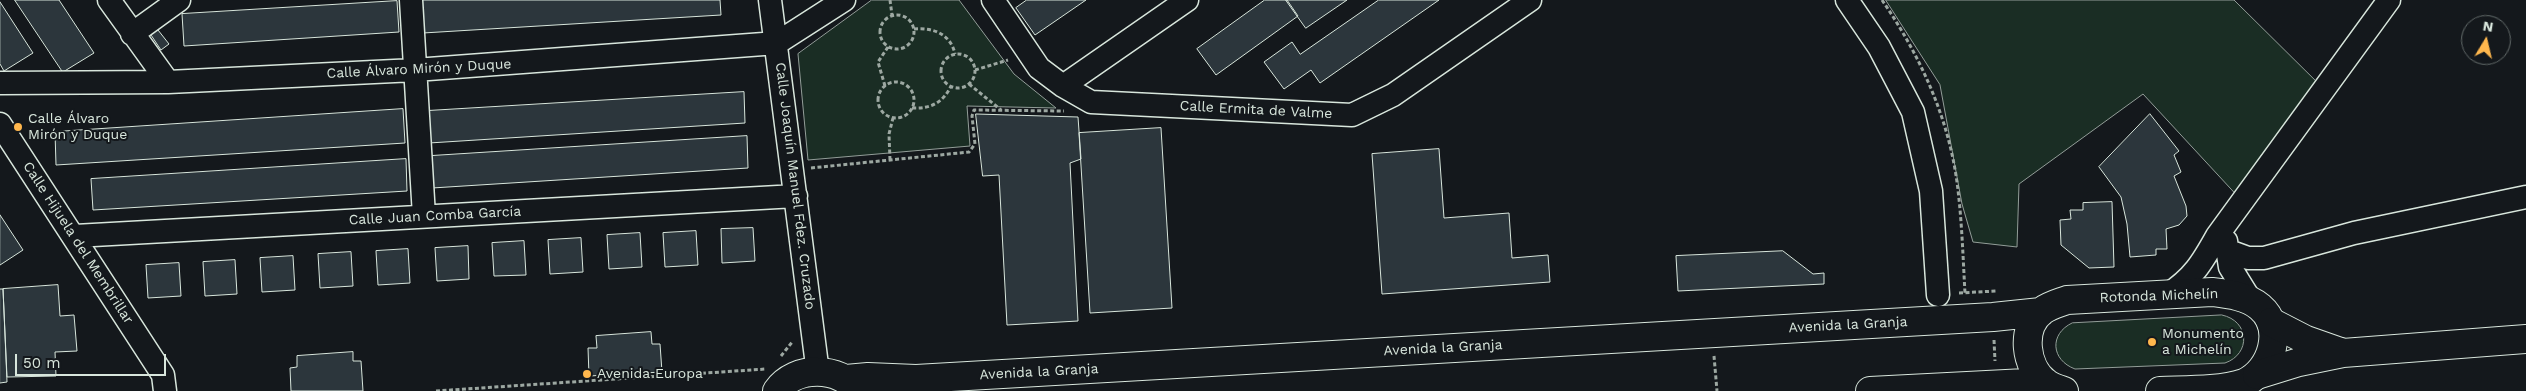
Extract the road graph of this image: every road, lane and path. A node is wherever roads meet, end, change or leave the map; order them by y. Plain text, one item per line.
1 (109, 0) edge
2 (178, 0) edge
3 (411, 0) edge
4 (770, 0) edge
5 (844, 0) edge
6 (890, 0) edge
7 (992, 0) edge
8 (1187, 0) edge
9 (1530, 0) edge
10 (1847, 0) edge
11 (2390, 0) edge
12 (892, 15) junction
13 (914, 29) junction
14 (132, 34) junction
15 (777, 43) junction
16 (888, 47) junction
17 (1027, 50) junction
18 (955, 54) junction
19 (415, 70) junction
20 (975, 70) junction
21 (168, 82) junction
22 (0, 84) edge
23 (969, 84) junction
24 (885, 86) junction
25 (950, 86) junction
26 (1070, 90) junction
27 (912, 108) junction
28 (1001, 111) junction
29 (893, 118) junction
30 (0, 124) edge
31 (890, 160) junction
32 (793, 170) junction
33 (796, 196) junction
34 (2526, 197) edge
35 (424, 216) junction
36 (2231, 217) junction
37 (75, 236) junction
38 (2226, 250) junction
39 (2264, 258) junction
40 (2001, 291) dead end
41 (1938, 295) junction
42 (2167, 295) junction
43 (2247, 295) junction
44 (1966, 305) junction
45 (2041, 312) junction
46 (1993, 317) junction
47 (1915, 321) junction
48 (2271, 322) junction
49 (1712, 333) junction
50 (2526, 339) edge
51 (2343, 353) junction
52 (818, 372) junction
53 (2257, 375) junction
54 (1996, 383) junction
55 (852, 385) edge
56 (2053, 388) edge
57 (773, 390) edge
58 (165, 391) edge
59 (1717, 391) edge
60 (1870, 391) edge
61 (2160, 391) edge

1 - 14 street
2 - 14 street
3 - 19 street
4 - 15 street, Calle Joaquín Manuel Fdez. Cruzado
5 - 15 street
6 - 12 path
7 - 17 street, Calle Ermita de Valme
8 - 26 street
9 - 26 street, Calle Ermita de Valme
10 - 41 street
11 - 36 street
12 - 13 path
12 - 16 path
13 - 16 path
13 - 18 path
14 - 21 street
15 - 19 street, Calle Álvaro Mirón y Duque
15 - 32 street, Calle Joaquín Manuel Fdez. Cruzado
16 - 24 path
17 - 20 path
17 - 26 street, Calle Ermita de Valme
18 - 20 path
18 - 25 path
19 - 21 street, Calle Álvaro Mirón y Duque
19 - 35 street
20 - 23 path
21 - 22 street, Calle Álvaro Mirón y Duque
23 - 25 path
23 - 28 path
24 - 27 path
24 - 29 path
25 - 27 path
26 - 28 path
27 - 29 path
28 - 31 path
29 - 31 path
30 - 37 street, Calle Hijuela del Membrillar
31 - 32 path
32 - 33 street, Calle Joaquín Manuel Fdez. Cruzado
33 - 35 street, Calle Juan Comba García
33 - 52 street, Calle Joaquín Manuel Fdez. Cruzado
34 - 39 street
35 - 37 street, Calle Juan Comba García
36 - 38 street
36 - 42 street
37 - 58 street, Calle Hijuela del Membrillar
38 - 39 street
38 - 43 street
39 - 43 street
40 - 44 path
41 - 44 street
41 - 47 street
42 - 43 main road, Rotonda Michelín
42 - 45 main road, Rotonda Michelín
43 - 48 main road, Rotonda Michelín
44 - 46 main road, Avenida la Granja
44 - 47 main road, Avenida la Granja
45 - 46 main road, Avenida la Granja
45 - 56 main road
46 - 54 path
47 - 49 main road, Avenida la Granja
48 - 51 main road
48 - 53 main road
49 - 55 main road, Avenida la Granja
49 - 59 path
50 - 51 main road
51 - 53 main road
52 - 55 main road, Avenida la Granja
52 - 57 main road, Avenida la Granja
53 - 61 main road
54 - 56 main road
54 - 60 main road

